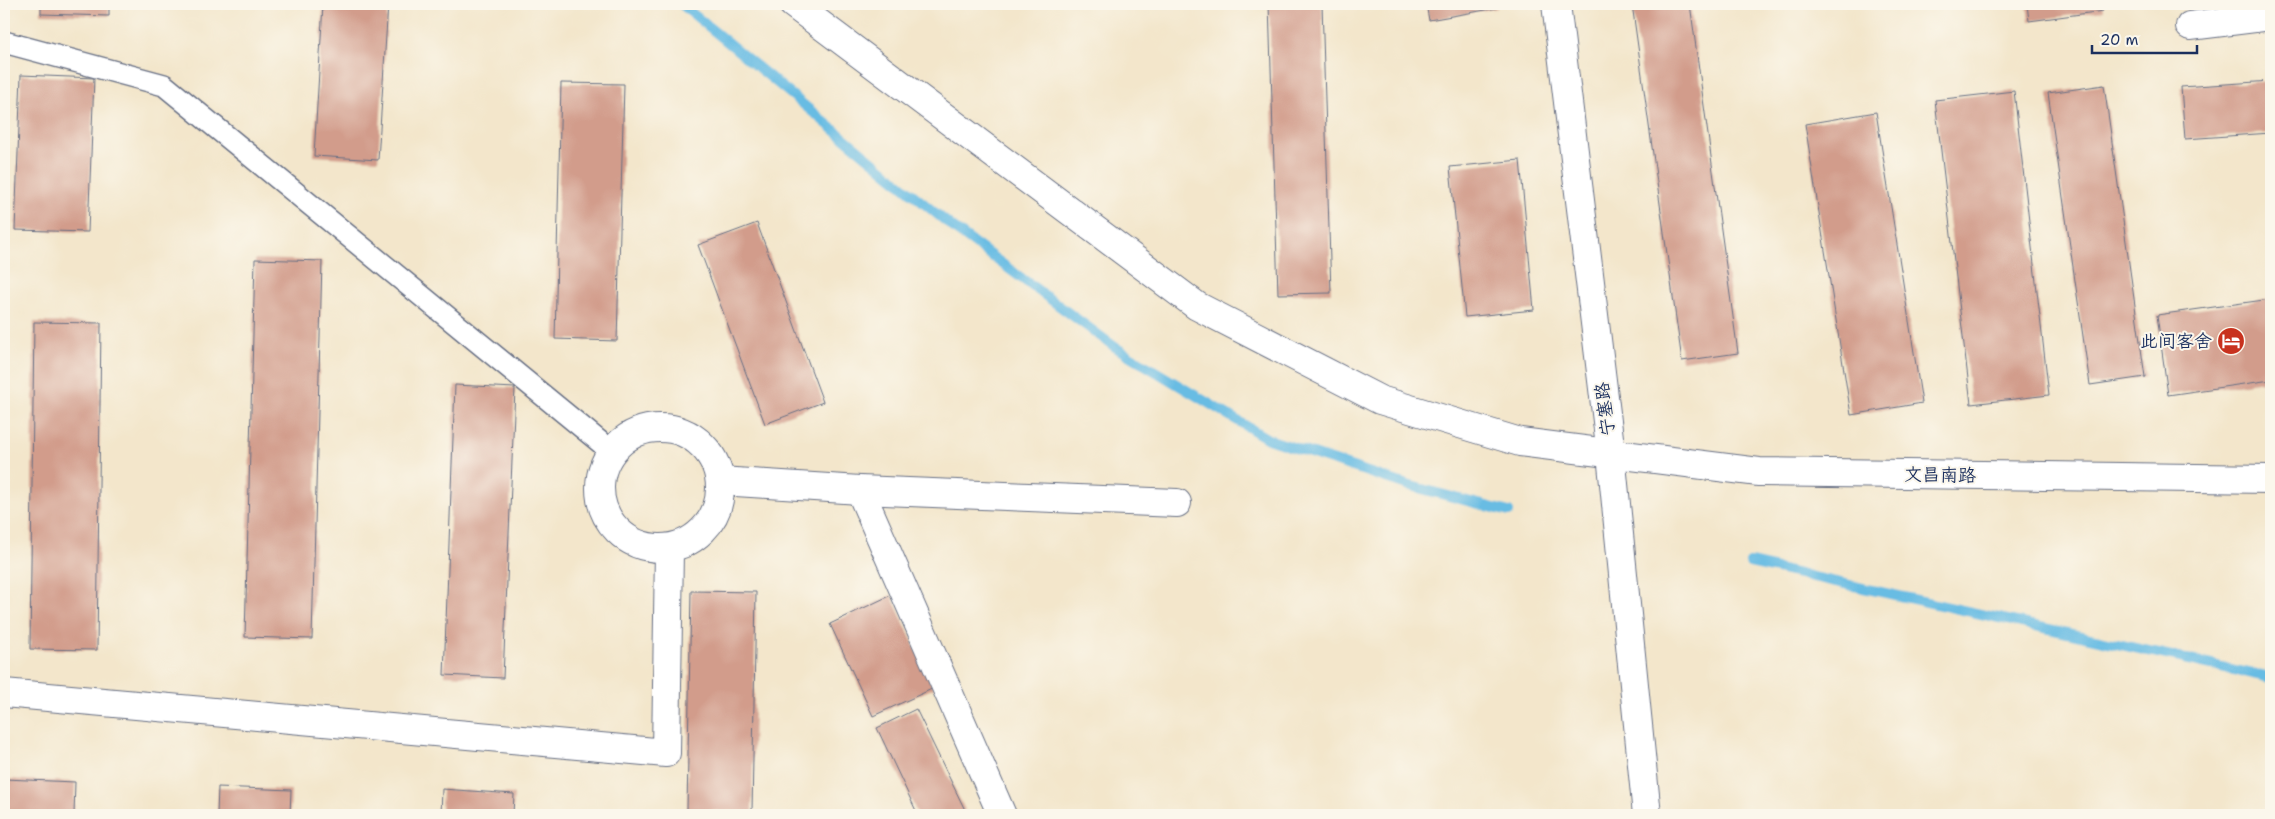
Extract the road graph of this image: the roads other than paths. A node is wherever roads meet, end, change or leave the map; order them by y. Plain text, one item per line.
1 (794, 4) edge
2 (1556, 4) edge
3 (2271, 16) edge
4 (2190, 26) dead end
5 (4, 42) edge
6 (611, 451) junction
7 (1610, 454) junction
8 (2271, 479) edge
9 (720, 481) junction
10 (860, 490) junction
11 (1177, 503) dead end
12 (669, 549) junction
13 (4, 693) edge
14 (1002, 815) edge
15 (1647, 815) edge

1 - 7 street, 文昌南路
2 - 7 street, 宁塞路
3 - 4 street
5 - 6 lane
6 - 9 street
6 - 12 street
7 - 8 street, 文昌南路
7 - 15 street, 宁塞路
9 - 10 street
9 - 12 street
10 - 11 street
10 - 14 street
12 - 13 street

